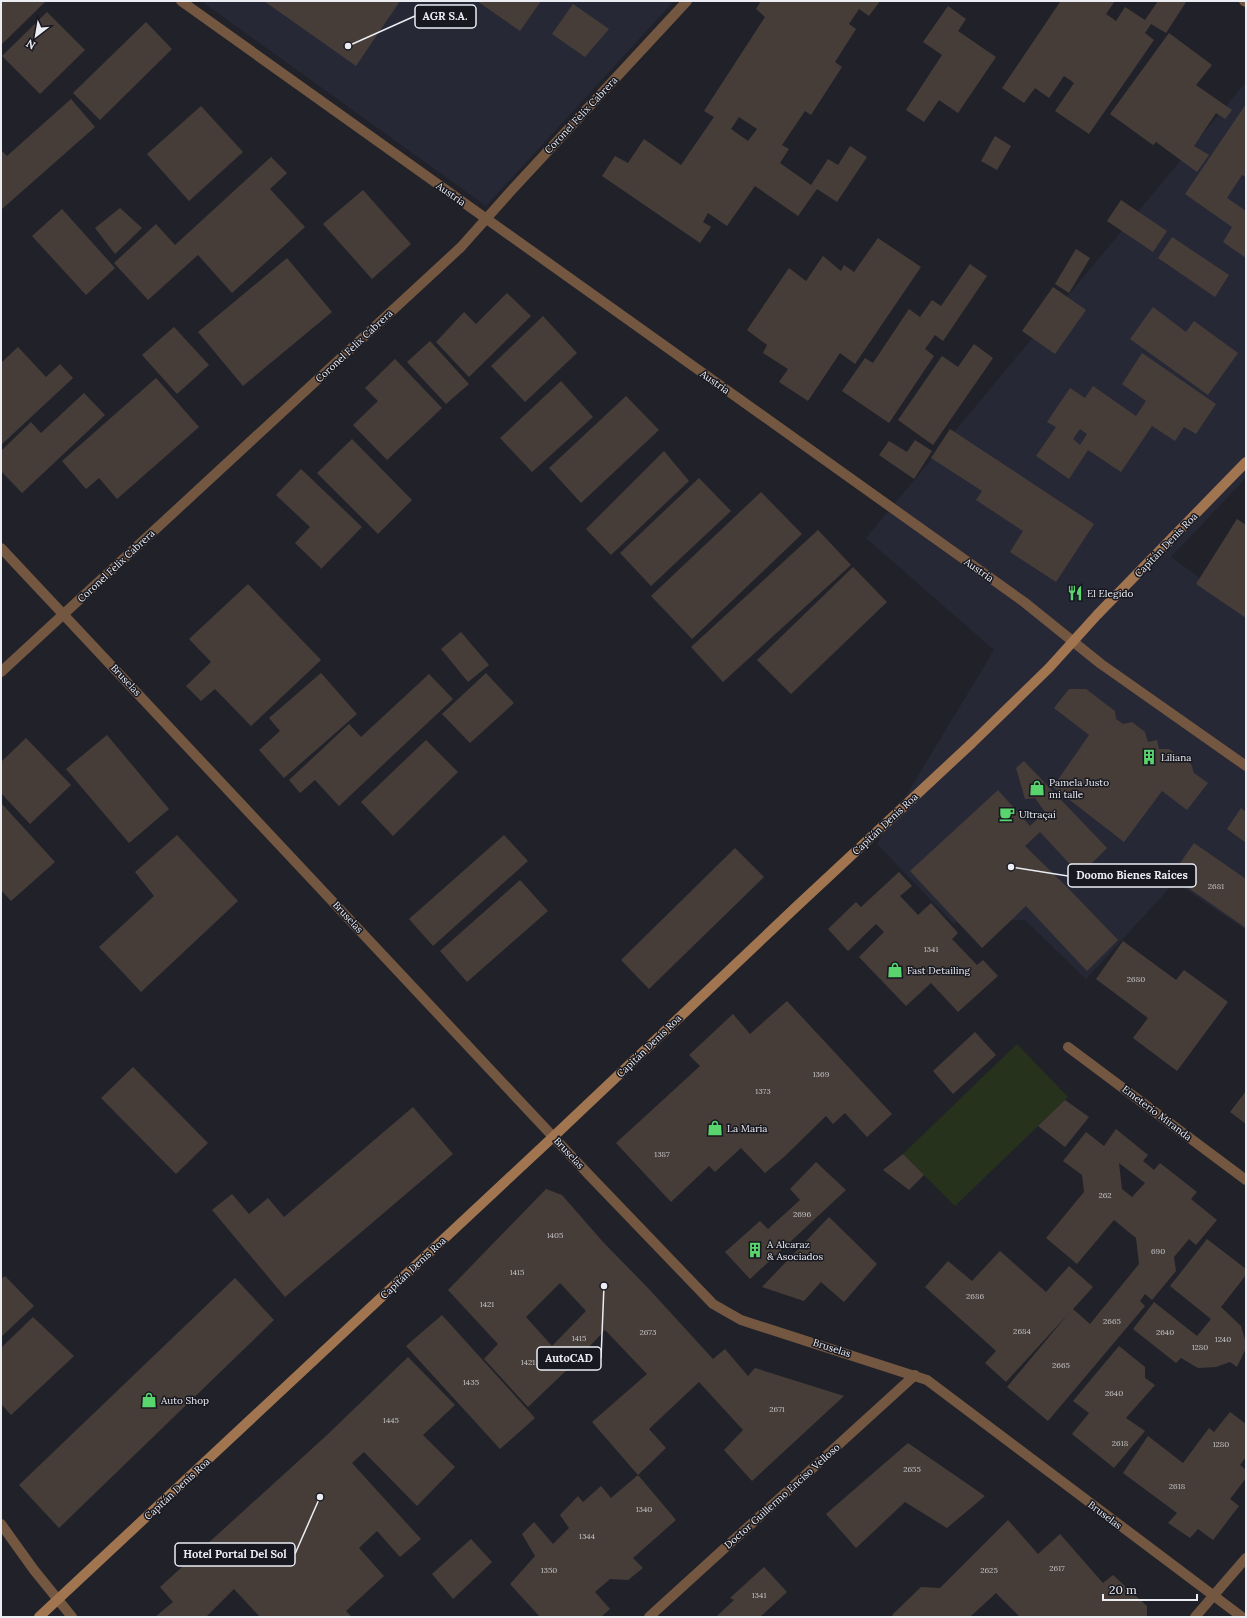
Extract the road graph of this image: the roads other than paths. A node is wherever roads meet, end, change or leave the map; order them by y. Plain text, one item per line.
1 (181, 1) edge
2 (687, 1) edge
3 (487, 219) junction
4 (1246, 462) edge
5 (1, 548) edge
6 (64, 614) junction
7 (1072, 642) junction
8 (1, 672) edge
9 (1246, 766) edge
10 (1068, 1047) dead end
11 (553, 1137) junction
12 (1246, 1180) edge
13 (915, 1375) junction
14 (1, 1524) edge
15 (1246, 1558) edge
16 (1212, 1596) junction
17 (59, 1600) junction
18 (39, 1617) edge
19 (72, 1617) edge
20 (649, 1617) edge
21 (1195, 1617) edge
22 (1242, 1617) edge

1 - 3 street, Austria
2 - 3 street, Coronel Felix Cabrera
3 - 6 street, Coronel Felix Cabrera
3 - 7 street, Austria
4 - 7 main road, Capitán Denis Roa
5 - 6 street, Bruselas
6 - 8 street, Coronel Felix Cabrera
6 - 11 street, Bruselas
7 - 9 street, Austria
7 - 11 main road, Capitán Denis Roa
10 - 12 street, Emeterio Miranda
11 - 13 street, Bruselas
11 - 17 main road, Capitán Denis Roa
13 - 16 street, Bruselas
13 - 20 street, Doctor Guillermo Enciso Velloso
14 - 17 street
15 - 16 street
16 - 21 street
16 - 22 street, Bruselas
17 - 18 main road, Capitán Denis Roa
17 - 19 street

